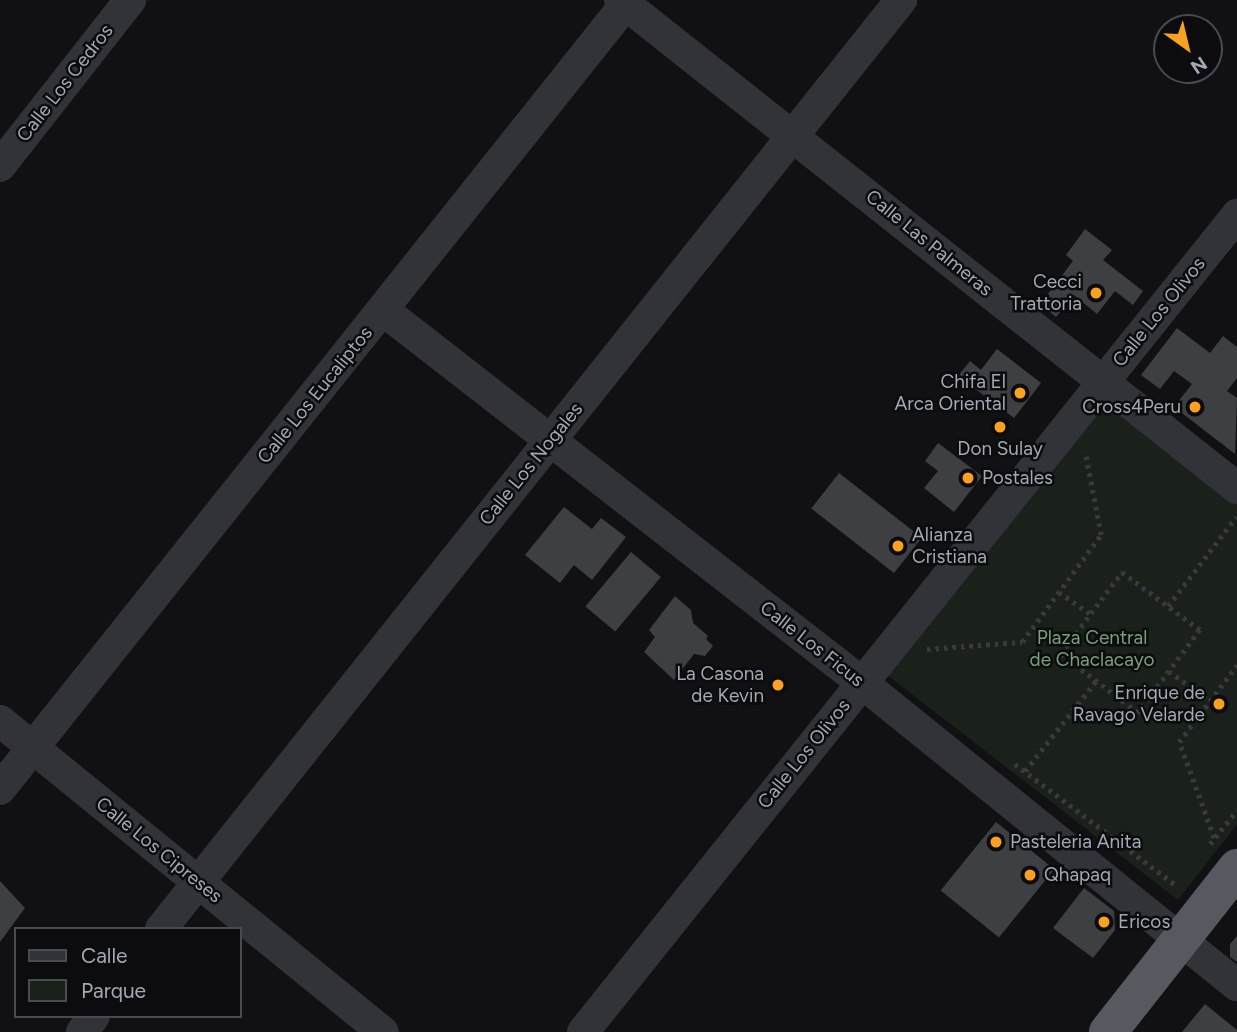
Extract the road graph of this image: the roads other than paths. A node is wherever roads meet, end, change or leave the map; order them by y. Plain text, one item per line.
1 (130, 0) edge
2 (901, 0) edge
3 (625, 2) edge
4 (794, 134) junction
5 (0, 166) edge
6 (1237, 215) edge
7 (383, 310) junction
8 (1102, 383) junction
9 (550, 441) junction
10 (1237, 488) edge
11 (861, 682) junction
12 (0, 721) edge
13 (33, 747) junction
14 (0, 789) edge
15 (1220, 851) edge
16 (197, 882) junction
17 (163, 927) edge
18 (1180, 940) junction
19 (1237, 985) edge
20 (383, 1032) edge
21 (583, 1032) edge
22 (1108, 1032) edge

1 - 5 street, Calle Los Cedros
2 - 4 street, Calle Los Nogales
3 - 4 street, Calle Las Palmeras
3 - 7 street, Calle Los Eucaliptos
4 - 8 street, Calle Las Palmeras
4 - 9 street, Calle Los Nogales
6 - 8 street, Calle Los Olivos
7 - 9 street, Calle Los Ficus
7 - 13 street, Calle Los Eucaliptos
8 - 10 street, Calle Las Palmeras
8 - 11 street, Calle Los Olivos
9 - 11 street, Calle Los Ficus
9 - 16 street, Calle Los Nogales
11 - 18 street, Calle Los Ficus
11 - 21 street, Calle Los Olivos
12 - 13 street, Calle Los Cipreses
13 - 14 street, Calle Los Eucaliptos
13 - 16 street, Calle Los Cipreses
15 - 18 highway
16 - 17 street, Calle Los Nogales
16 - 20 street, Calle Los Cipreses
18 - 19 street, Calle Los Ficus
18 - 22 highway

